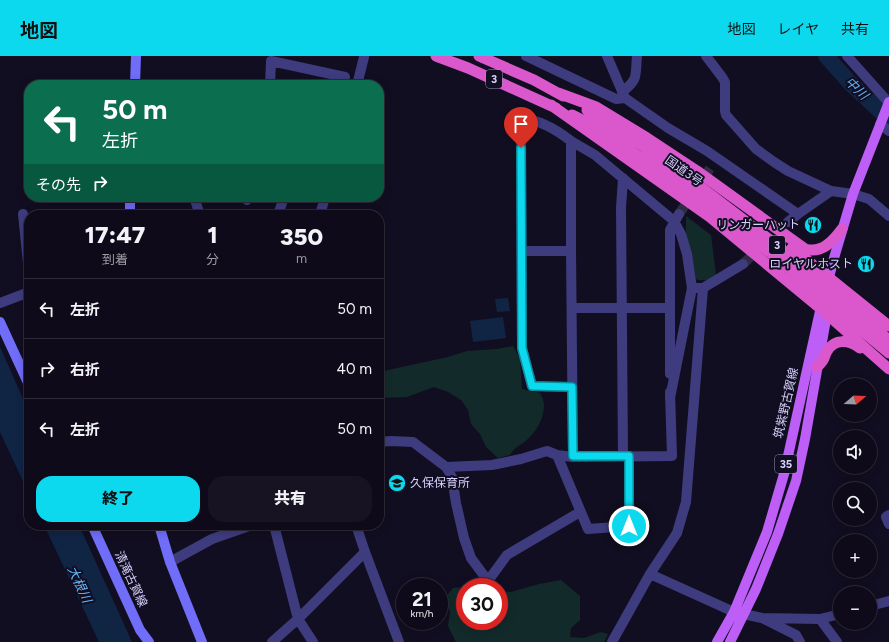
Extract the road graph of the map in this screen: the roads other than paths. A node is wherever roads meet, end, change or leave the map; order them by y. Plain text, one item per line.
1 (136, 56) edge
2 (364, 56) edge
3 (436, 56) edge
4 (479, 56) edge
5 (527, 56) edge
6 (607, 56) edge
7 (637, 56) edge
8 (706, 56) edge
9 (847, 56) edge
10 (345, 77) dead end
11 (135, 80) edge
12 (270, 80) edge
13 (358, 80) edge
14 (558, 93) junction
15 (624, 95) junction
16 (888, 104) edge
17 (551, 105) junction
18 (881, 122) junction
19 (889, 131) edge
20 (571, 141) junction
21 (717, 159) junction
22 (711, 167) tunnel mouth
23 (623, 178) junction
24 (686, 181) junction
25 (716, 185) junction
26 (831, 191) junction
27 (853, 194) junction
28 (23, 214) dead end
29 (798, 214) junction
30 (889, 216) edge
31 (676, 218) junction
32 (788, 222) tunnel mouth
33 (24, 224) edge
34 (842, 229) junction
35 (522, 251) junction
36 (570, 251) junction
37 (743, 264) tunnel mouth
38 (829, 278) junction
39 (692, 288) junction
40 (704, 288) junction
41 (24, 294) edge
42 (0, 303) edge
43 (622, 307) junction
44 (572, 308) junction
45 (670, 308) junction
46 (824, 311) junction
47 (858, 321) junction
48 (0, 322) edge
49 (889, 326) edge
50 (889, 340) edge
51 (889, 353) edge
52 (817, 367) junction
53 (889, 369) edge
54 (24, 374) edge
55 (572, 387) junction
56 (670, 398) junction
57 (384, 442) edge
58 (557, 455) junction
59 (573, 456) junction
60 (626, 456) junction
61 (446, 467) junction
62 (580, 512) junction
63 (889, 515) edge
64 (889, 524) edge
65 (94, 530) edge
66 (160, 530) edge
67 (237, 530) edge
68 (275, 530) edge
69 (358, 530) edge
70 (365, 552) junction
71 (170, 562) junction
72 (650, 574) junction
73 (486, 578) edge
74 (494, 578) edge
75 (889, 601) edge
76 (877, 604) edge
77 (739, 613) junction
78 (833, 616) edge
79 (762, 618) junction
80 (298, 619) junction
81 (820, 619) junction
82 (149, 642) edge
83 (202, 642) edge
84 (272, 642) edge
85 (313, 642) edge
86 (399, 642) edge
87 (612, 642) edge
88 (717, 642) edge
89 (730, 642) edge
90 (800, 642) edge
91 (837, 642) edge

1 - 11 main road
2 - 13 street
3 - 17 highway, 国道3号 / 3
4 - 14 highway, 国道3号 / 3
5 - 15 street
6 - 15 street
7 - 15 street
8 - 26 street
9 - 16 street
10 - 12 street
14 - 24 highway, 国道3号 / 3
14 - 25 highway
15 - 21 street
16 - 18 main road, 筑紫野古賀線 / 35
17 - 24 highway, 国道3号 / 3
17 - 46 highway
18 - 19 street
18 - 27 main road, 筑紫野古賀線 / 35
20 - 23 street
20 - 35 street
20 - 36 street
21 - 22 street
21 - 29 street
23 - 31 street
23 - 43 street
24 - 47 highway, 国道3号 / 3, bridge
25 - 34 highway
25 - 38 highway
26 - 27 street
26 - 29 street
27 - 30 street
27 - 34 main road, 筑紫野古賀線 / 35
28 - 33 street
29 - 32 street
31 - 39 street
31 - 45 street
34 - 38 main road, 筑紫野古賀線 / 35
35 - 36 street
35 - 55 street
36 - 44 street
37 - 40 street
38 - 46 main road, 筑紫野古賀線 / 35
38 - 49 highway
39 - 40 street
39 - 56 street
40 - 72 street
41 - 42 street
43 - 44 street
43 - 45 street
43 - 60 street
44 - 55 street
45 - 56 street
46 - 52 main road, 筑紫野古賀線 / 35
46 - 53 highway
46 - 77 main road, 筑紫野古賀線 / 35
47 - 50 highway, 国道3号 / 3
47 - 51 highway, 国道3号 / 3
48 - 54 main road
52 - 53 highway
52 - 77 main road, 筑紫野古賀線 / 35
55 - 59 street
56 - 60 street
57 - 61 street
58 - 59 street
58 - 61 street
58 - 62 street
59 - 60 street
60 - 62 street
61 - 73 street
62 - 74 street
63 - 64 street
65 - 82 main road, 清滝古賀線
66 - 71 main road
67 - 71 street
68 - 80 street
69 - 70 street
70 - 80 street
70 - 86 street
71 - 83 main road
72 - 77 street
72 - 87 street
75 - 76 street
77 - 79 street
77 - 88 main road, 筑紫野古賀線 / 35
77 - 89 main road, 筑紫野古賀線 / 35
78 - 81 street
79 - 81 street
79 - 90 street
80 - 84 street
80 - 85 street
81 - 91 street

